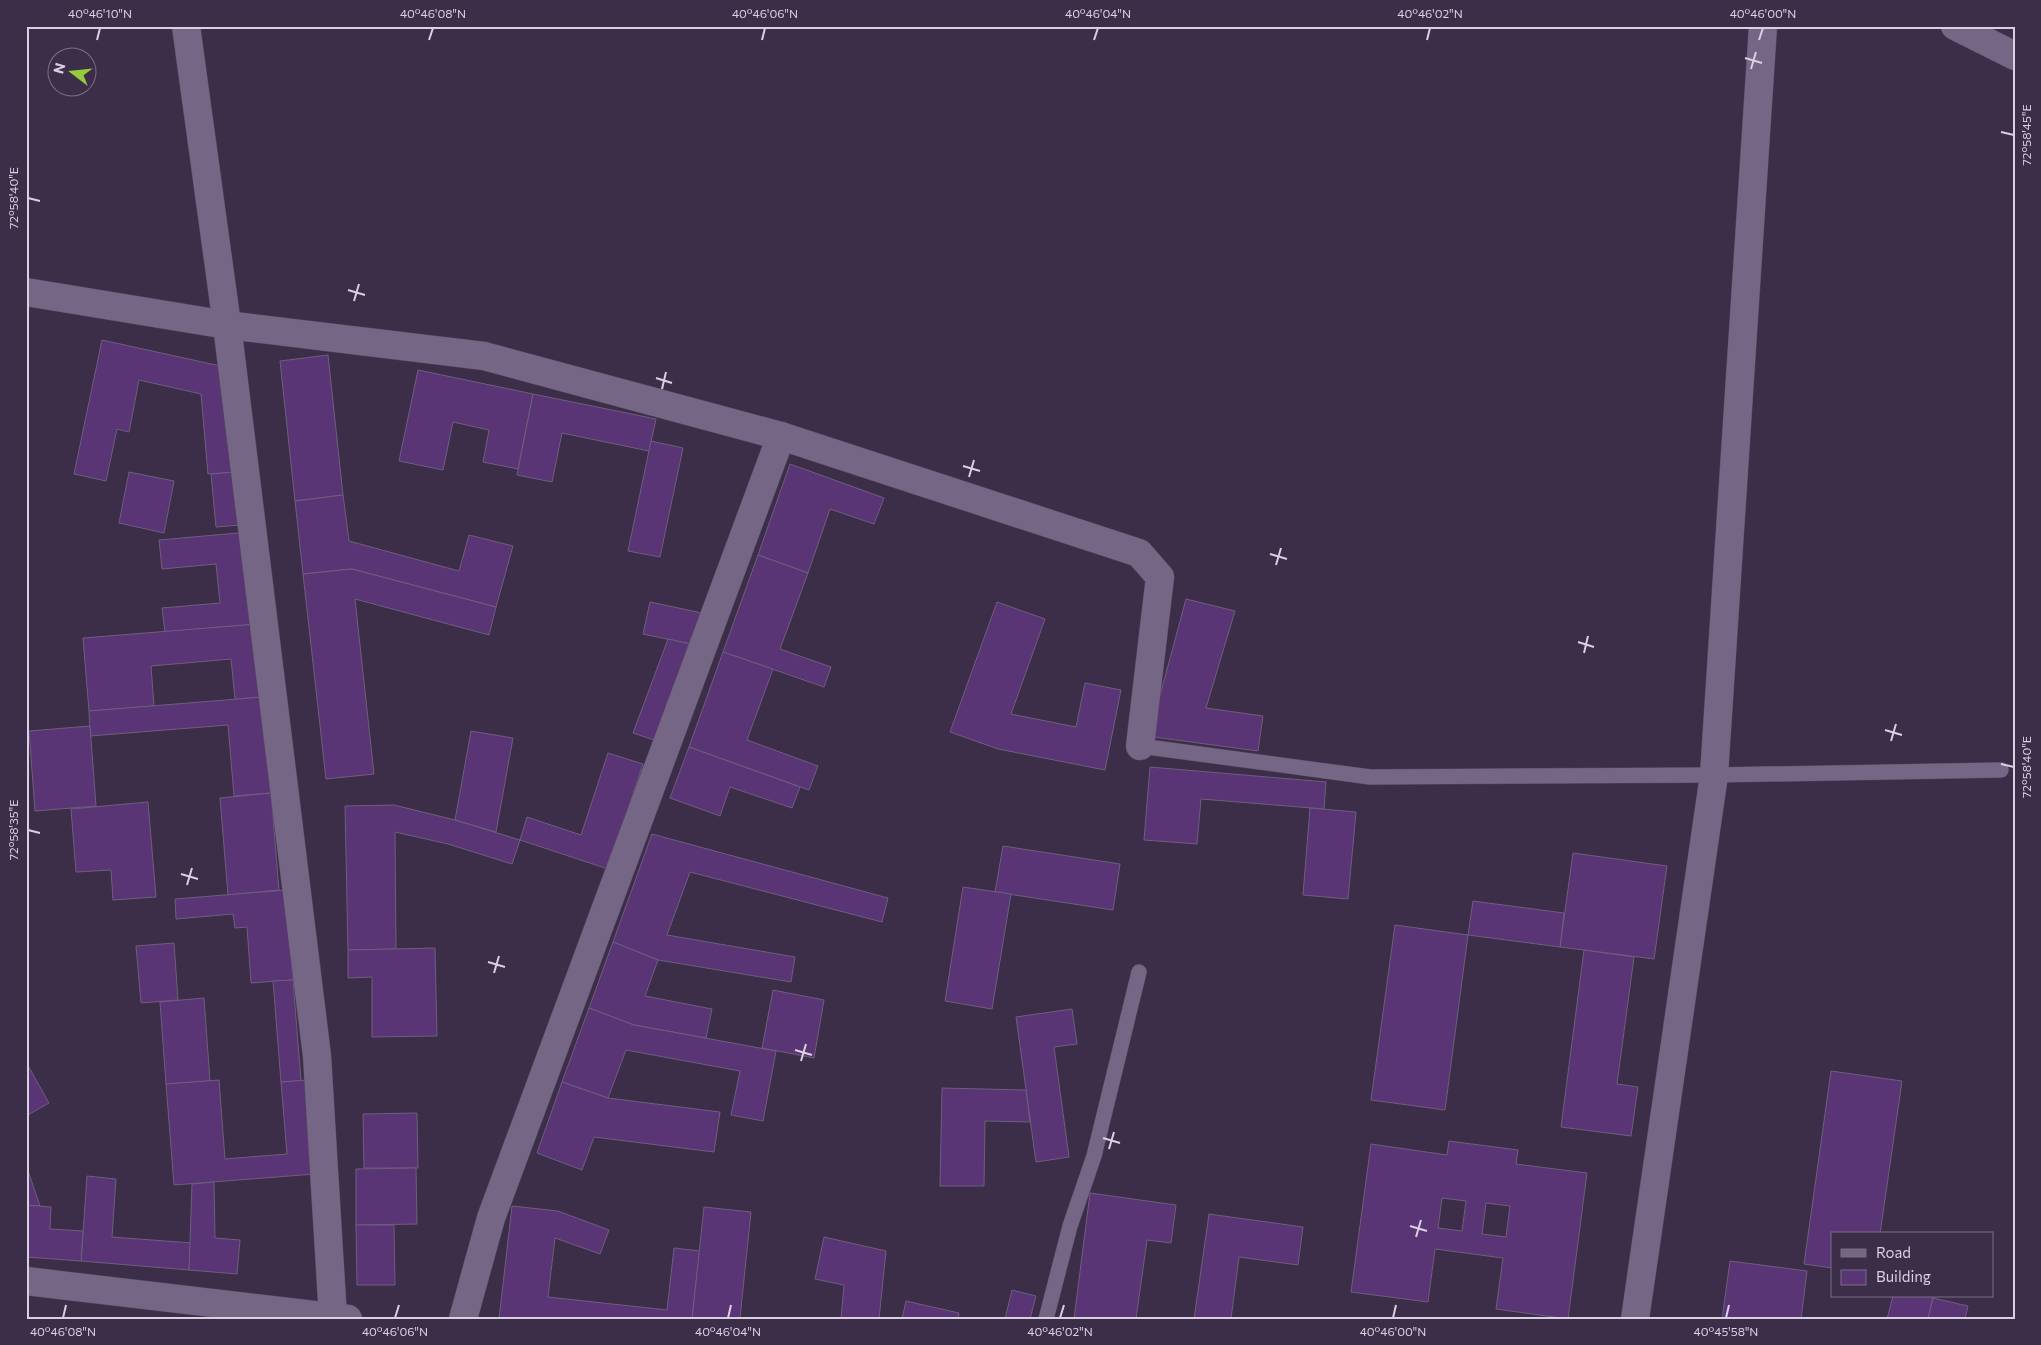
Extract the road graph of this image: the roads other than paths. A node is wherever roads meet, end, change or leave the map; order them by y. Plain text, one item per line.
1 (186, 26) edge
2 (1763, 26) edge
3 (1955, 26) edge
4 (2015, 56) edge
5 (26, 292) edge
6 (227, 325) junction
7 (781, 436) junction
8 (1140, 746) joint
9 (2000, 770) dead end
10 (1714, 775) junction
11 (1139, 972) dead end
12 (26, 1281) edge
13 (341, 1318) edge
14 (463, 1319) edge
15 (1046, 1319) edge
16 (1635, 1319) edge

1 - 6 street
2 - 10 street
3 - 4 street
5 - 6 street
6 - 7 street
6 - 13 street
7 - 8 street
7 - 14 street
8 - 10 lane
9 - 10 lane
10 - 16 street
11 - 15 lane
12 - 13 street

